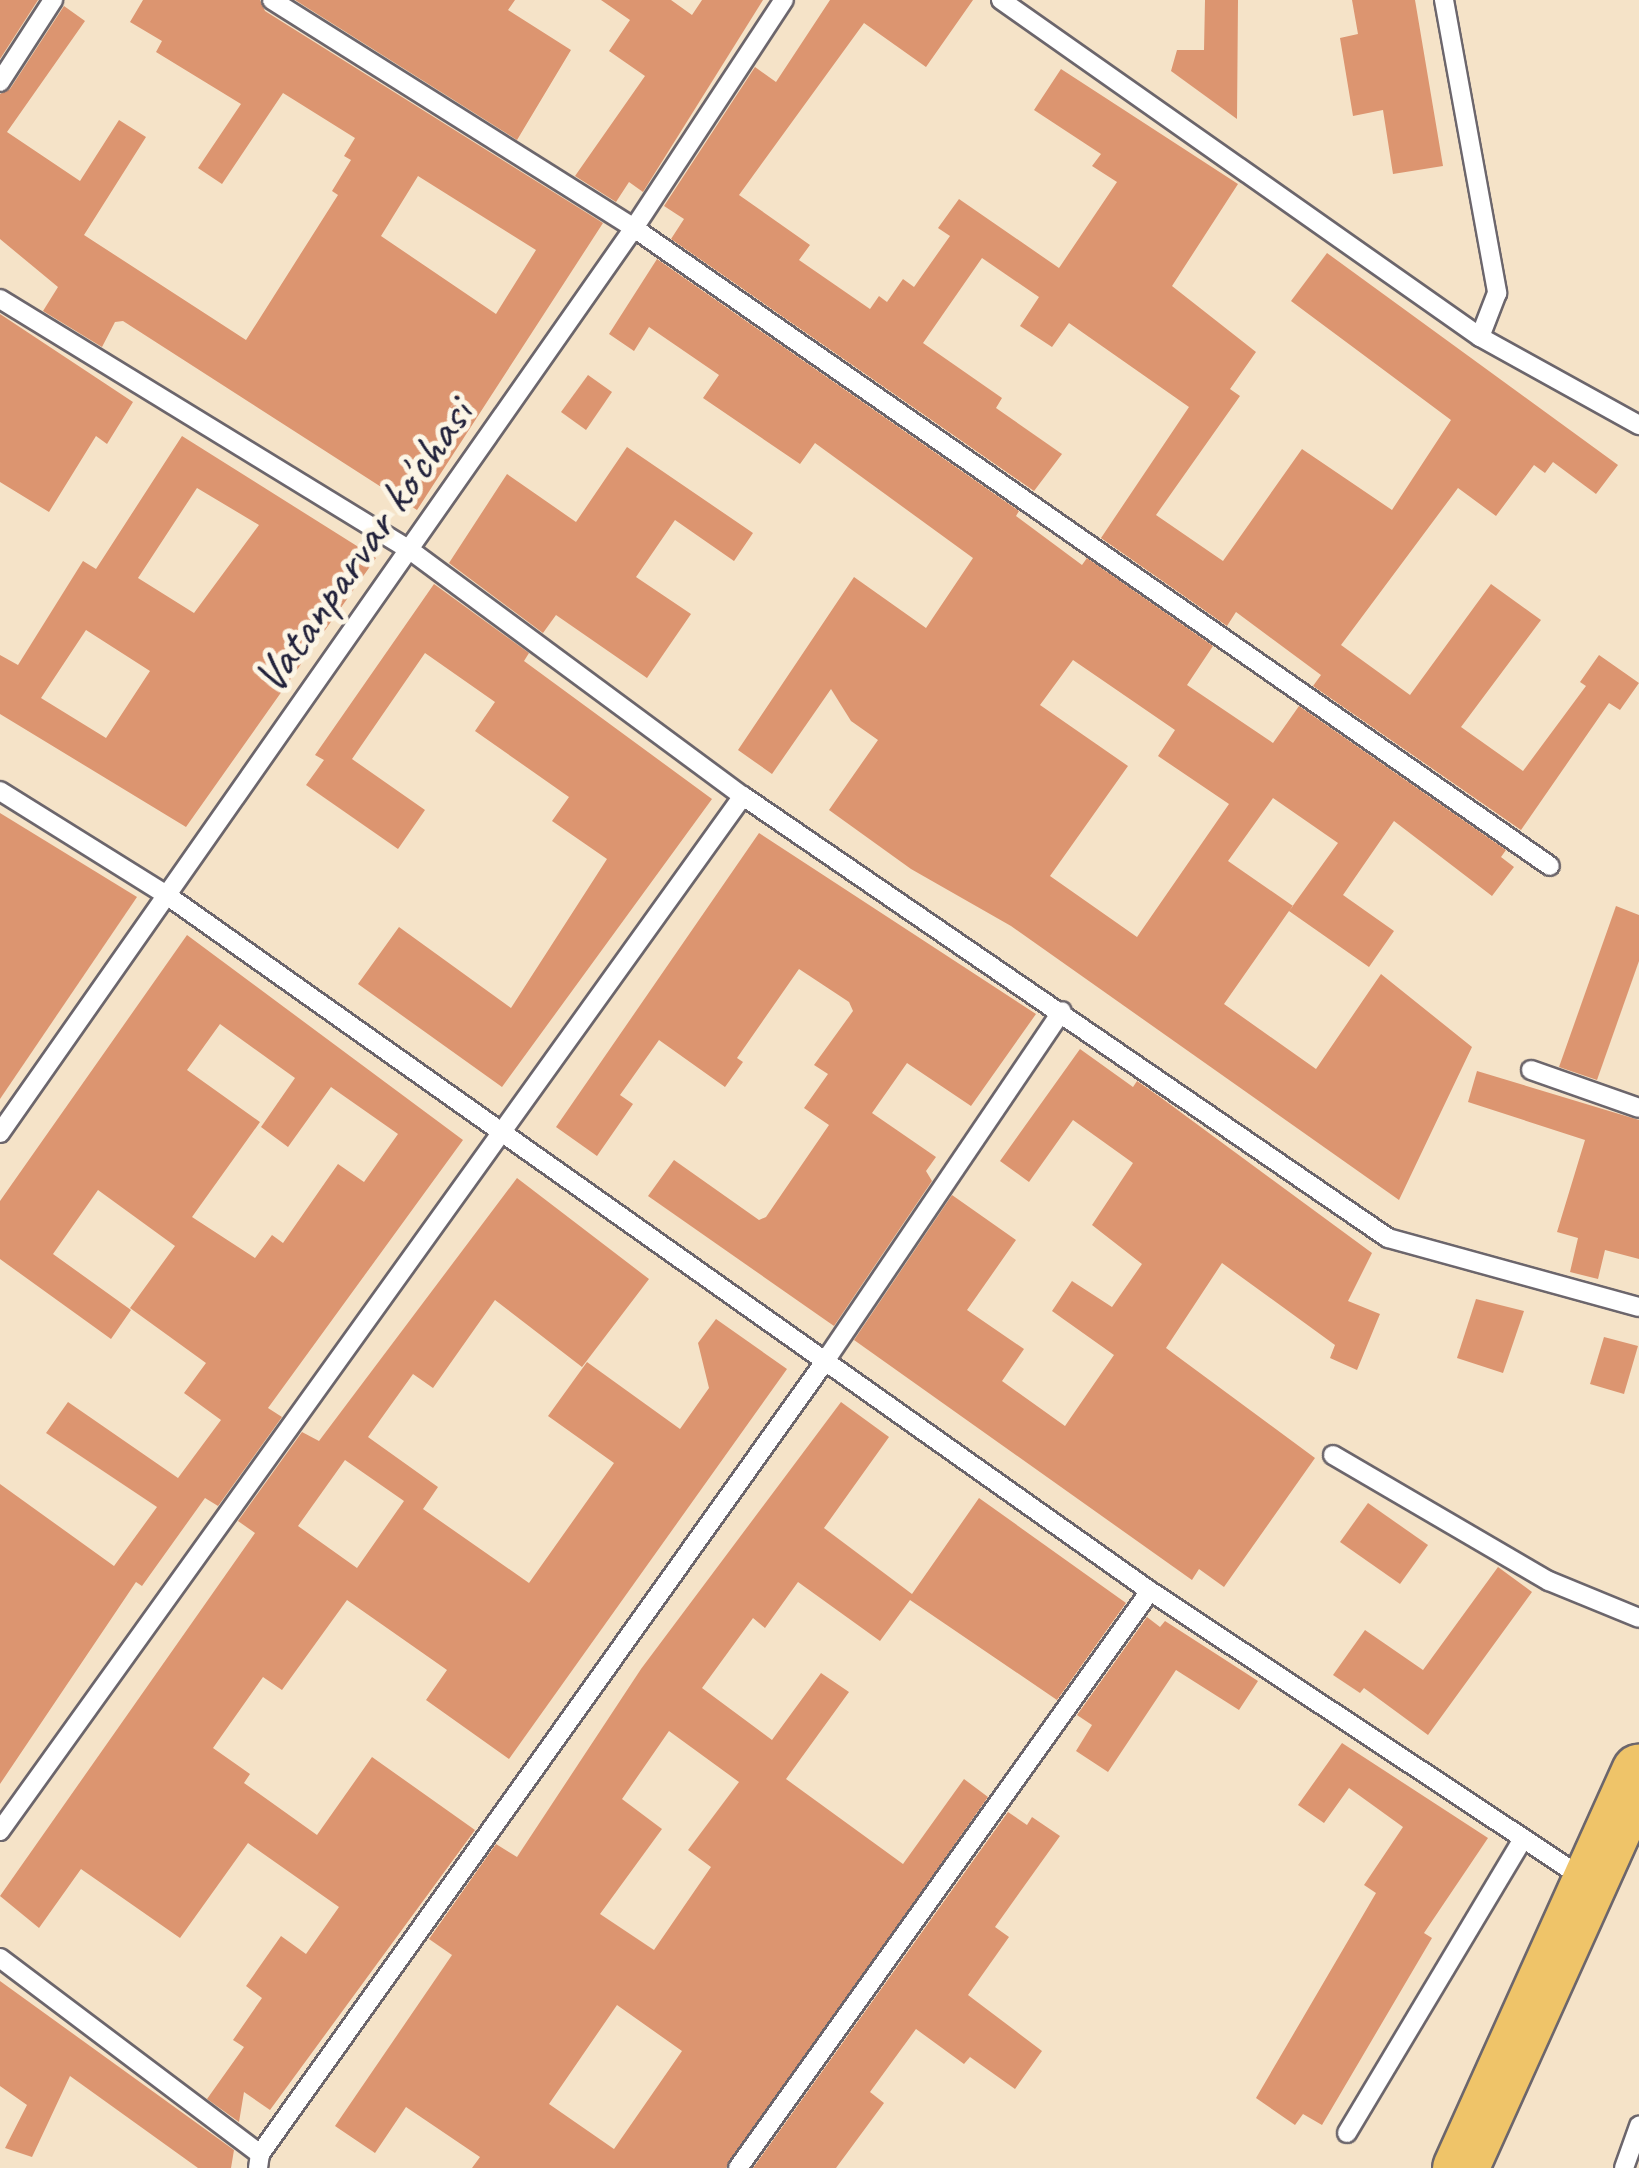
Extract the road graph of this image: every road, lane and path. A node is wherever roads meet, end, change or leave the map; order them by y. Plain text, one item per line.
1 (52, 0) edge
2 (272, 0) edge
3 (784, 0) edge
4 (1001, 0) edge
5 (1024, 0) edge
6 (1444, 0) edge
7 (1028, 20) junction
8 (0, 82) edge
9 (634, 228) junction
10 (0, 299) edge
11 (1480, 337) junction
12 (1639, 425) edge
13 (410, 550) junction
14 (0, 790) edge
15 (743, 796) junction
16 (1550, 866) dead end
17 (168, 896) junction
18 (1062, 1012) junction
19 (1531, 1070) dead end
20 (1639, 1108) edge
21 (497, 1132) junction
22 (0, 1133) edge
23 (1639, 1306) edge
24 (823, 1364) junction
25 (1332, 1455) dead end
26 (1150, 1591) junction
27 (1639, 1618) edge
28 (1639, 1771) edge
29 (0, 1831) edge
30 (1524, 1838) junction
31 (1590, 1882) junction
32 (0, 1958) edge
33 (1639, 2126) edge
34 (1347, 2134) dead end
35 (259, 2161) edge
36 (738, 2168) edge
37 (1460, 2168) edge
38 (1624, 2168) edge

1 - 8 lane
2 - 9 lane
3 - 9 lane, Vatanparvar ko'chasi
4 - 7 lane
5 - 7 lane
6 - 11 lane
7 - 11 lane
9 - 13 lane, Vatanparvar ko'chasi
9 - 16 lane
10 - 13 lane
11 - 12 lane
13 - 15 lane
13 - 17 lane, Vatanparvar ko'chasi
14 - 17 lane
15 - 18 lane
15 - 21 lane
17 - 21 lane
17 - 22 lane, Vatanparvar ko'chasi
18 - 23 lane
18 - 24 lane
19 - 20 lane
21 - 24 lane
21 - 29 lane
24 - 26 lane
24 - 35 lane
25 - 27 lane
26 - 30 lane
26 - 36 lane
28 - 31 highway
30 - 31 lane
30 - 34 lane
31 - 37 highway
32 - 35 lane
33 - 38 lane

